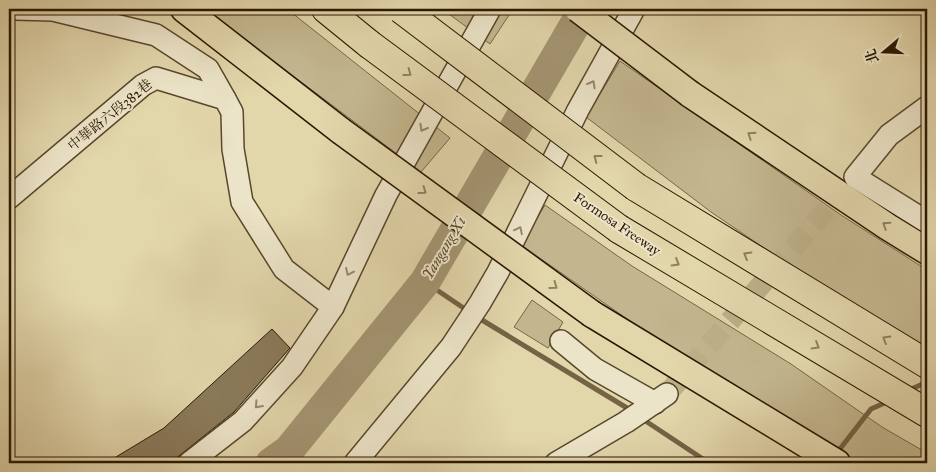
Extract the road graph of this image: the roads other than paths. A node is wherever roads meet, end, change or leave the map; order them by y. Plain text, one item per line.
1 (15, 9) edge
2 (184, 9) edge
3 (326, 9) edge
4 (400, 9) edge
5 (490, 9) edge
6 (578, 9) edge
7 (634, 9) edge
8 (224, 99) junction
9 (927, 107) edge
10 (9, 198) edge
11 (927, 222) edge
12 (927, 251) edge
13 (333, 307) junction
14 (562, 341) dead end
15 (927, 364) edge
16 (908, 401) edge
17 (833, 461) edge
18 (189, 463) edge
19 (356, 463) edge
20 (556, 463) edge

1 - 8 street
2 -> 17 main road, bridge
3 -> 16 highway, Formosa Freeway, bridge
15 -> 4 highway, bridge
5 -> 13 street
12 -> 6 main road, bridge
19 -> 7 street
8 - 10 street, 中華路六段382巷
8 - 13 street
9 - 11 street
13 -> 18 street
14 - 20 street

